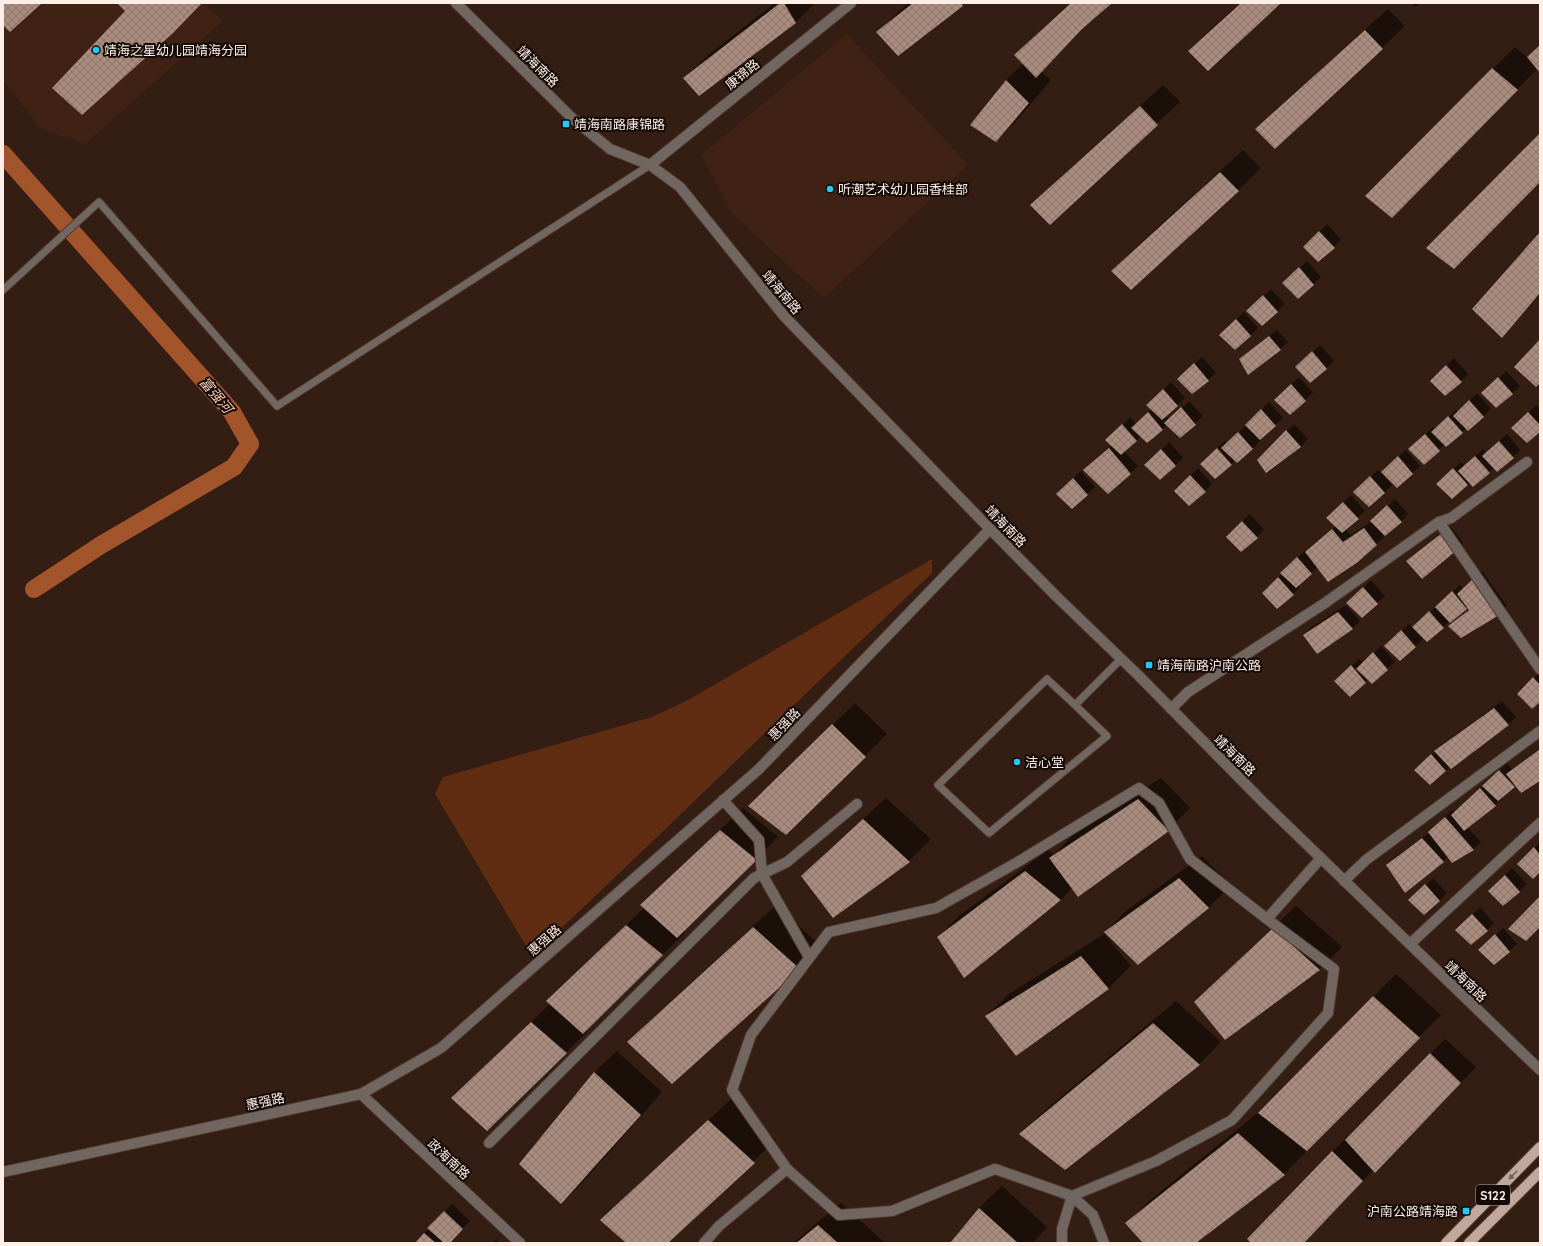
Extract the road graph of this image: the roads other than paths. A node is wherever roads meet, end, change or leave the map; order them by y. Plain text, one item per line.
1 (456, 3) edge
2 (851, 3) edge
3 (650, 165) junction
4 (3, 290) edge
5 (1527, 462) dead end
6 (1439, 522) junction
7 (990, 530) junction
8 (1121, 659) junction
9 (1540, 669) edge
10 (1075, 705) junction
11 (1172, 709) junction
12 (1540, 731) edge
13 (724, 800) junction
14 (857, 804) dead end
15 (1540, 823) edge
16 (1321, 858) junction
17 (762, 874) junction
18 (1344, 880) junction
19 (1266, 919) junction
20 (1410, 944) junction
21 (809, 957) junction
22 (1540, 1070) edge
23 (361, 1094) junction
24 (490, 1143) dead end
25 (1540, 1147) edge
26 (787, 1169) junction
27 (3, 1172) edge
28 (1540, 1172) edge
29 (1072, 1196) junction
30 (520, 1243) edge
31 (704, 1243) edge
32 (1062, 1243) edge
33 (1104, 1243) edge
34 (1446, 1243) edge
35 (1469, 1243) edge

1 - 3 street, 靖海南路
2 - 3 street, 康锦路
3 - 4 lane
3 - 7 street, 靖海南路
5 - 6 street
6 - 9 street
6 - 11 street
7 - 8 street, 靖海南路
7 - 13 street, 惠强路
8 - 10 lane
8 - 11 street, 靖海南路
10 - 10 lane
11 - 16 street, 靖海南路
12 - 18 street
13 - 17 street
13 - 23 street, 惠强路
14 - 17 street
15 - 20 street
16 - 18 street, 靖海南路
16 - 19 street
17 - 21 street
17 - 24 street
18 - 20 street, 靖海南路
19 - 21 street
19 - 29 street
20 - 22 street, 靖海南路
21 - 26 street
23 - 27 street, 惠强路
23 - 30 street, 政海南路
25 -> 34 main road, S122
26 - 29 street
26 - 31 street
28 - 35 main road, S122
29 - 32 street
29 - 33 street

